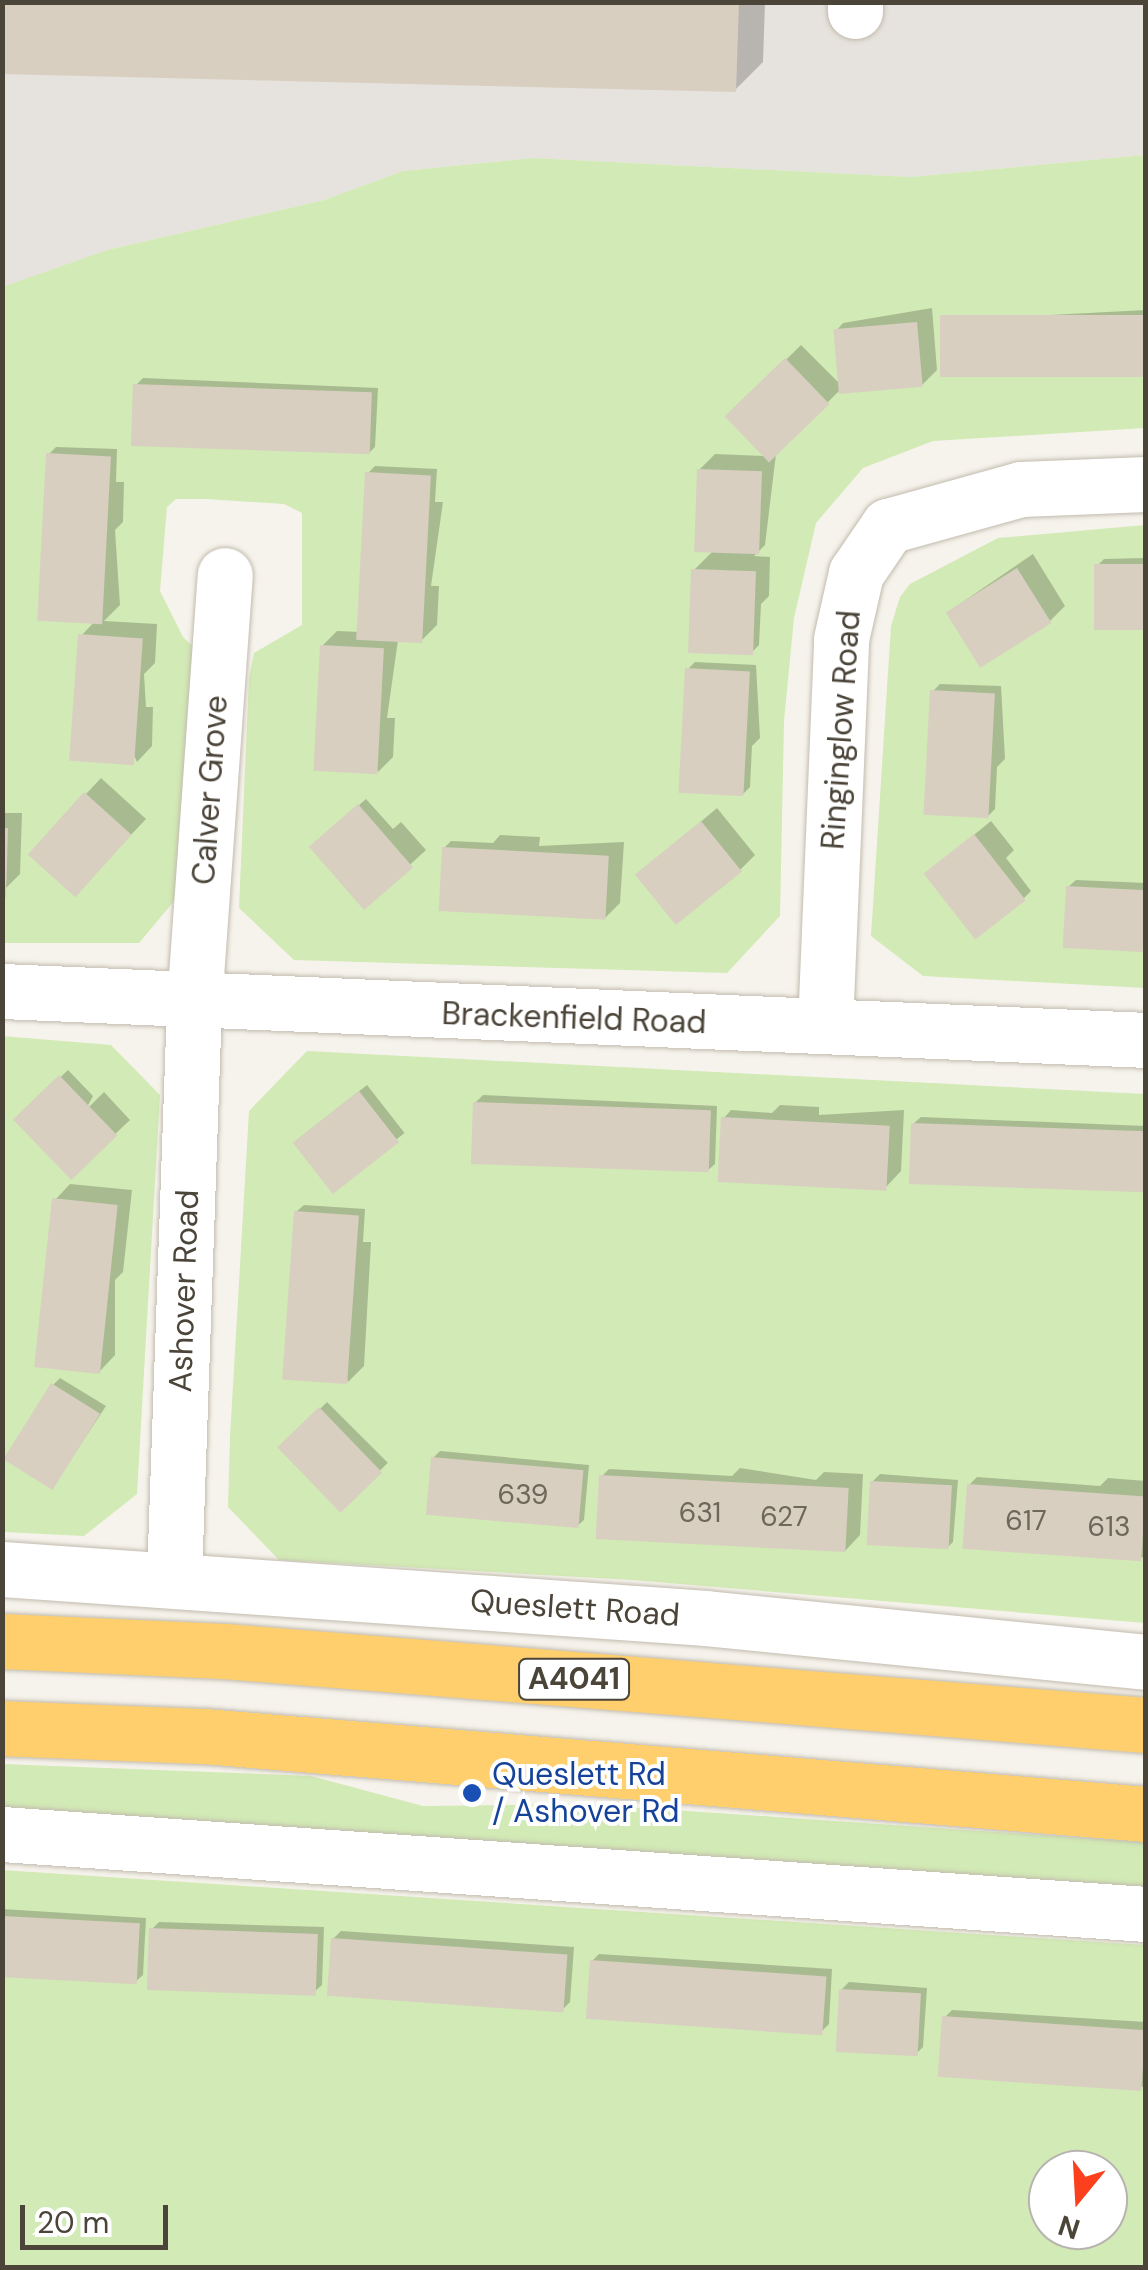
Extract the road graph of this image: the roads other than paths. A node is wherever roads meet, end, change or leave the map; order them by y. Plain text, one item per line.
1 (1146, 484) edge
2 (226, 575) dead end
3 (2, 991) edge
4 (194, 1004) junction
5 (824, 1026) junction
6 (1146, 1040) edge
7 (2, 1569) edge
8 (174, 1577) junction
9 (2, 1641) edge
10 (1146, 1662) edge
11 (1146, 1724) edge
12 (2, 1728) edge
13 (1146, 1814) edge
14 (2, 1834) edge
15 (1146, 1914) edge

1 - 5 street, Ringinglow Road
2 - 4 street, Calver Grove
3 - 4 street, Brackenfield Road
4 - 5 street, Brackenfield Road
4 - 8 street, Ashover Road
5 - 6 street, Brackenfield Road
7 - 8 street, Queslett Road
8 - 10 street, Queslett Road
9 - 11 highway, A4041
12 - 13 highway
14 - 15 street

